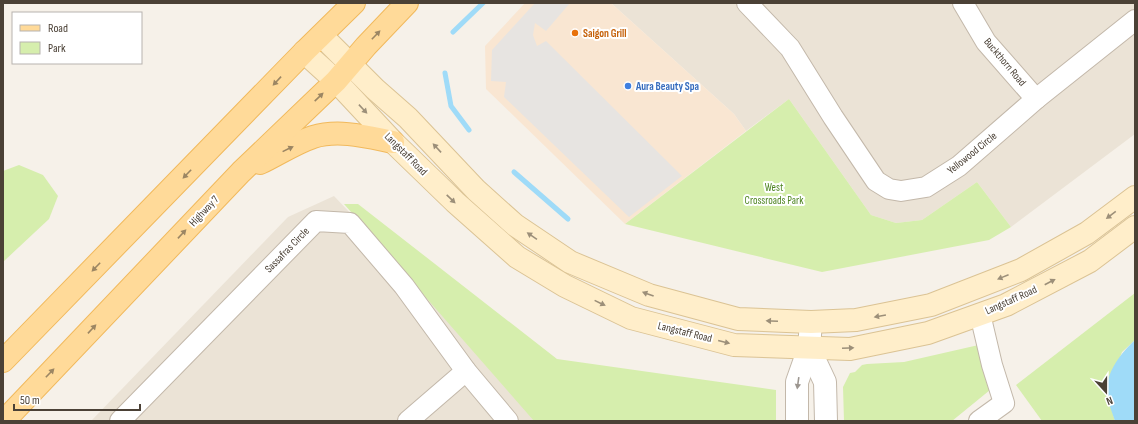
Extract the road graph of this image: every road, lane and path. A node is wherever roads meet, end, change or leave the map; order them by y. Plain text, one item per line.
1 (354, 3) edge
2 (407, 3) edge
3 (747, 3) edge
4 (963, 3) edge
5 (1135, 20) edge
6 (322, 36) junction
7 (304, 52) junction
8 (351, 64) junction
9 (336, 81) junction
10 (1036, 98) junction
11 (393, 142) junction
12 (241, 172) junction
13 (1135, 197) edge
14 (1135, 227) edge
15 (980, 314) junction
16 (811, 322) junction
17 (810, 348) junction
18 (3, 361) edge
19 (466, 371) junction
20 (4, 421) edge
21 (120, 421) edge
22 (408, 421) edge
23 (508, 421) edge
24 (797, 421) edge
25 (826, 421) edge
26 (979, 421) edge

1 - 6 main road
8 -> 2 main road, Highway 7
3 - 10 street, Yellowood Circle
4 - 10 street, Buckthorn Road
5 - 10 street, Yellowood Circle
6 - 7 main road
6 - 8 main road
7 - 9 main road, Langstaff Road
7 -> 18 main road
8 - 9 main road, Highway 7
16 -> 8 main road
9 -> 11 main road, Langstaff Road
12 -> 9 main road, Highway 7
12 -> 11 main road
11 -> 17 main road, Langstaff Road
20 -> 12 main road, Highway 7
13 -> 16 main road
15 -> 14 main road, Langstaff Road
17 -> 15 main road, Langstaff Road
15 - 26 street
16 - 17 street
17 -> 24 street
17 - 25 street
19 - 21 street, Sassafras Circle
19 - 22 street
19 - 23 street, Sassafras Circle

